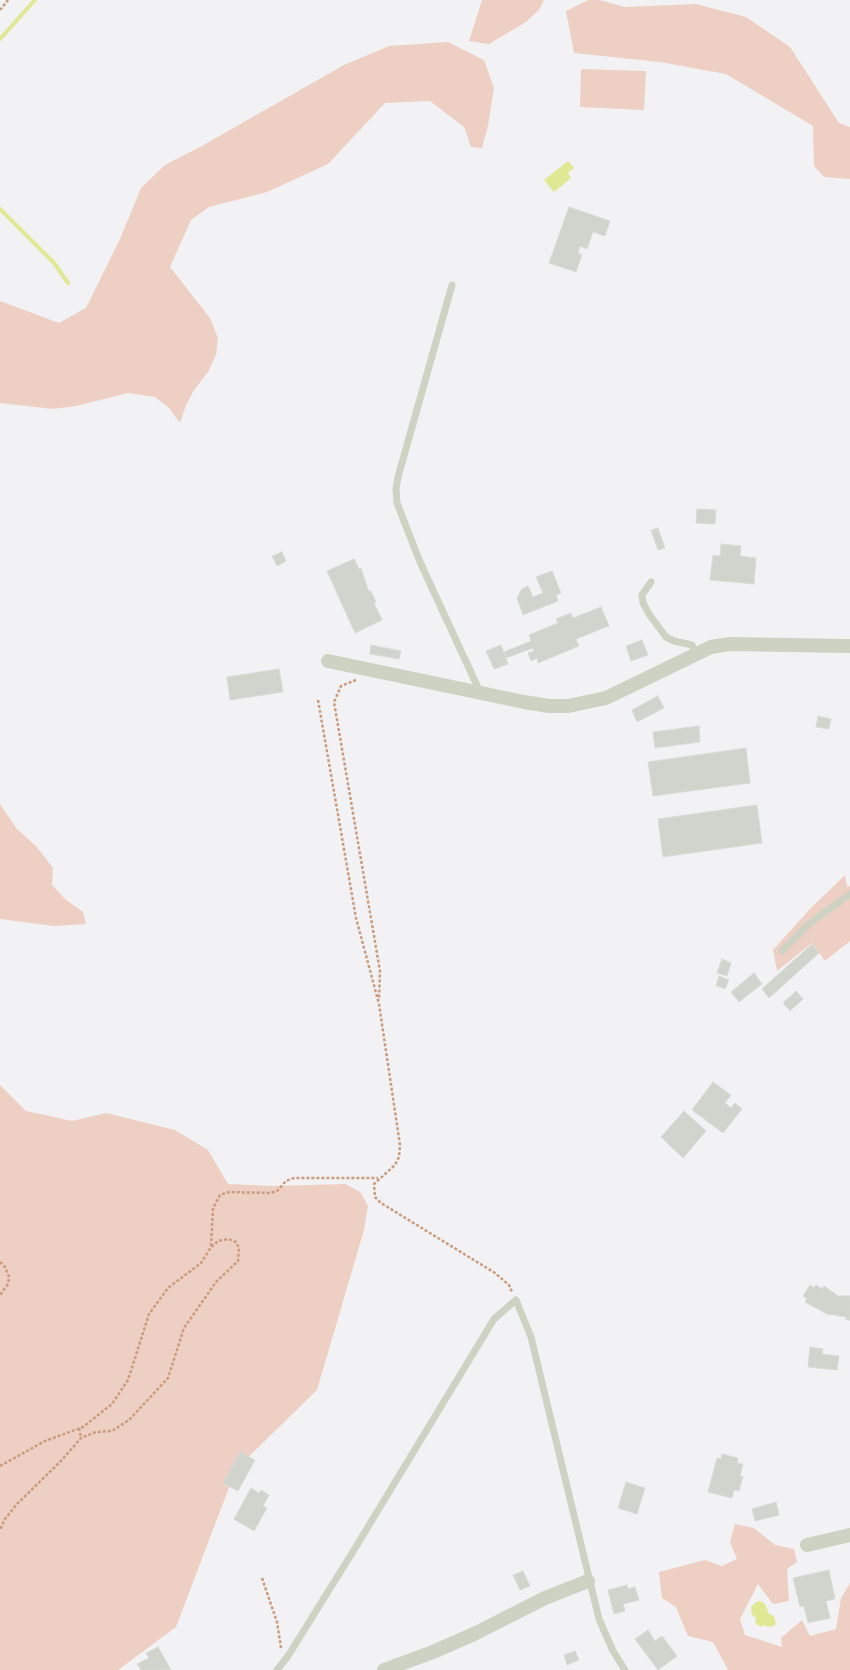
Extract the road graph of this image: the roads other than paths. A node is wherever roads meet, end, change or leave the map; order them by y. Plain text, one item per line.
1 (452, 285) dead end
2 (651, 582) dead end
3 (850, 646) edge
4 (696, 653) junction
5 (328, 661) dead end
6 (480, 692) junction
7 (850, 894) edge
8 (782, 951) dead end
9 (850, 1535) edge
10 (807, 1545) dead end
11 (588, 1581) junction
12 (278, 1669) edge
13 (384, 1670) edge
14 (626, 1670) edge

1 - 6 lane
2 - 4 lane
3 - 4 street
4 - 6 street
5 - 6 street
7 - 8 lane
9 - 10 street
11 - 12 lane
11 - 13 street
11 - 14 lane

